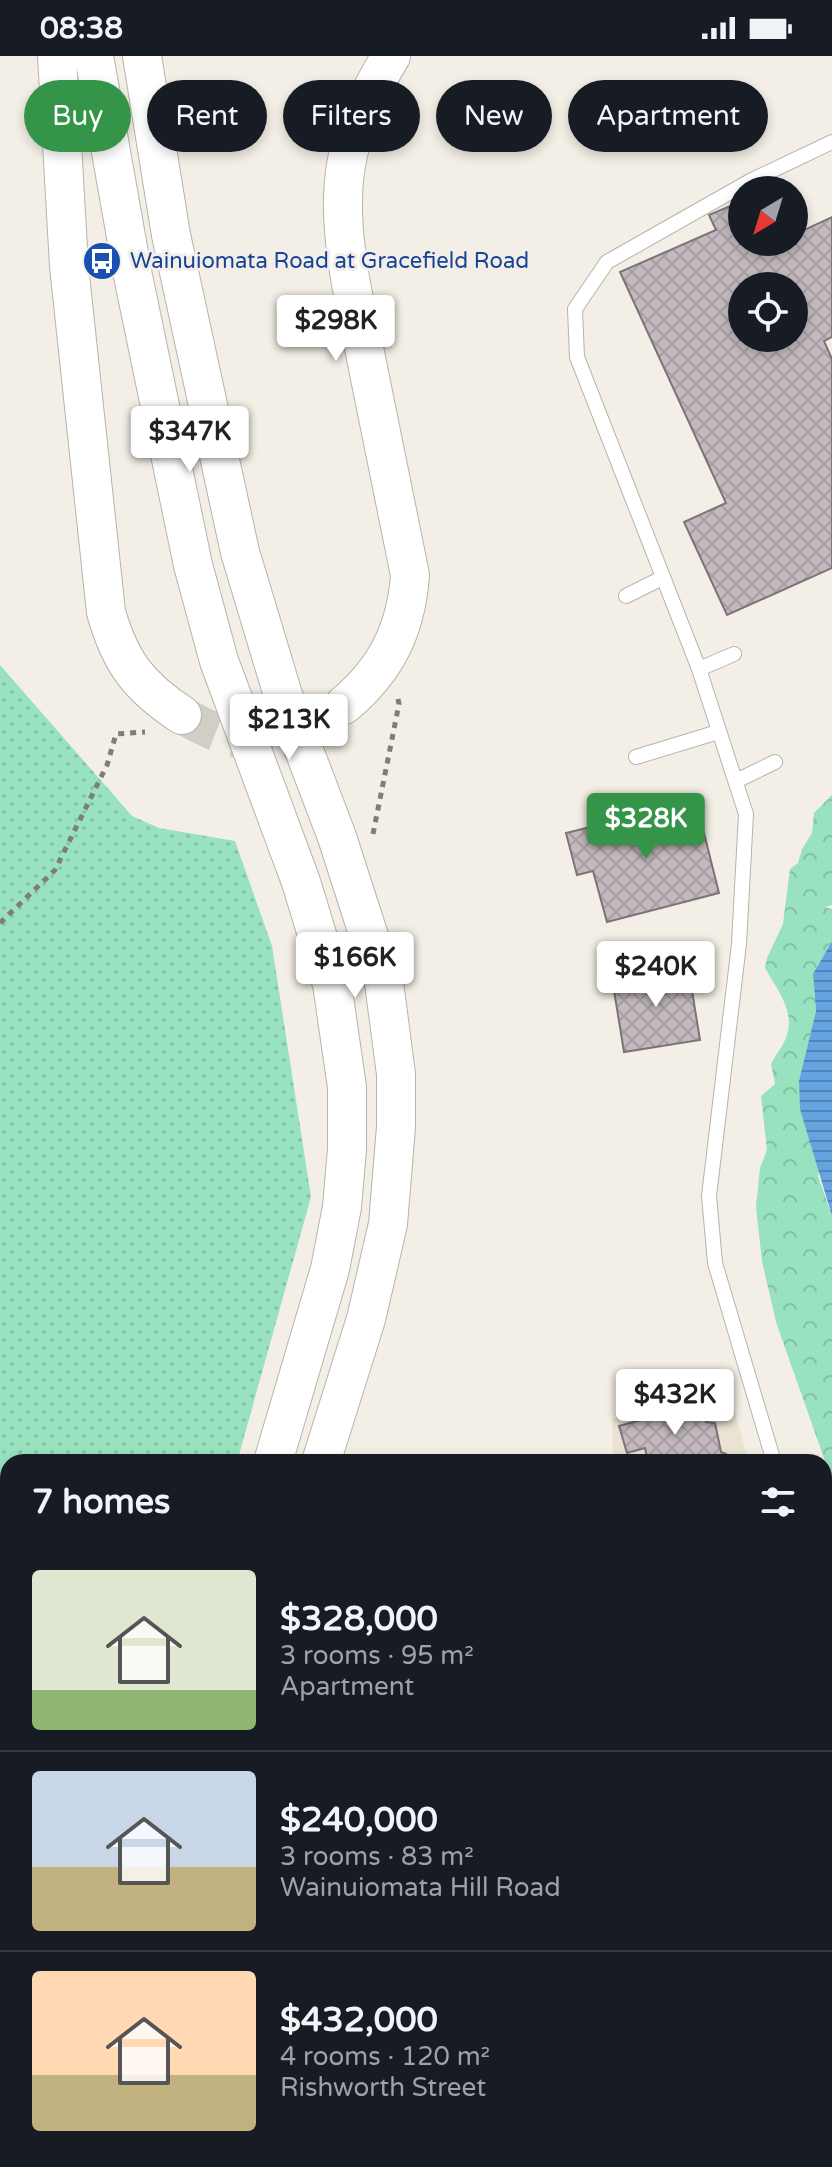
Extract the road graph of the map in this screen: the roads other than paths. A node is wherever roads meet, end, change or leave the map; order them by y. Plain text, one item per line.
1 (57, 56) edge
2 (94, 56) edge
3 (142, 56) edge
4 (391, 56) edge
5 (832, 142) edge
6 (662, 578) junction
7 (626, 596) dead end
8 (734, 654) dead end
9 (699, 669) junction
10 (344, 705) tunnel mouth
11 (171, 723) tunnel mouth
12 (718, 732) junction
13 (636, 757) dead end
14 (775, 762) dead end
15 (736, 781) junction
16 (275, 1454) edge
17 (324, 1454) edge
18 (772, 1454) edge

1 - 11 main road
2 - 16 main road
3 - 17 main road
4 - 10 main road
5 - 6 lane
6 - 7 lane
6 - 9 lane
8 - 9 lane
9 - 12 lane
12 - 13 lane
12 - 15 lane
14 - 15 lane
15 - 18 lane

